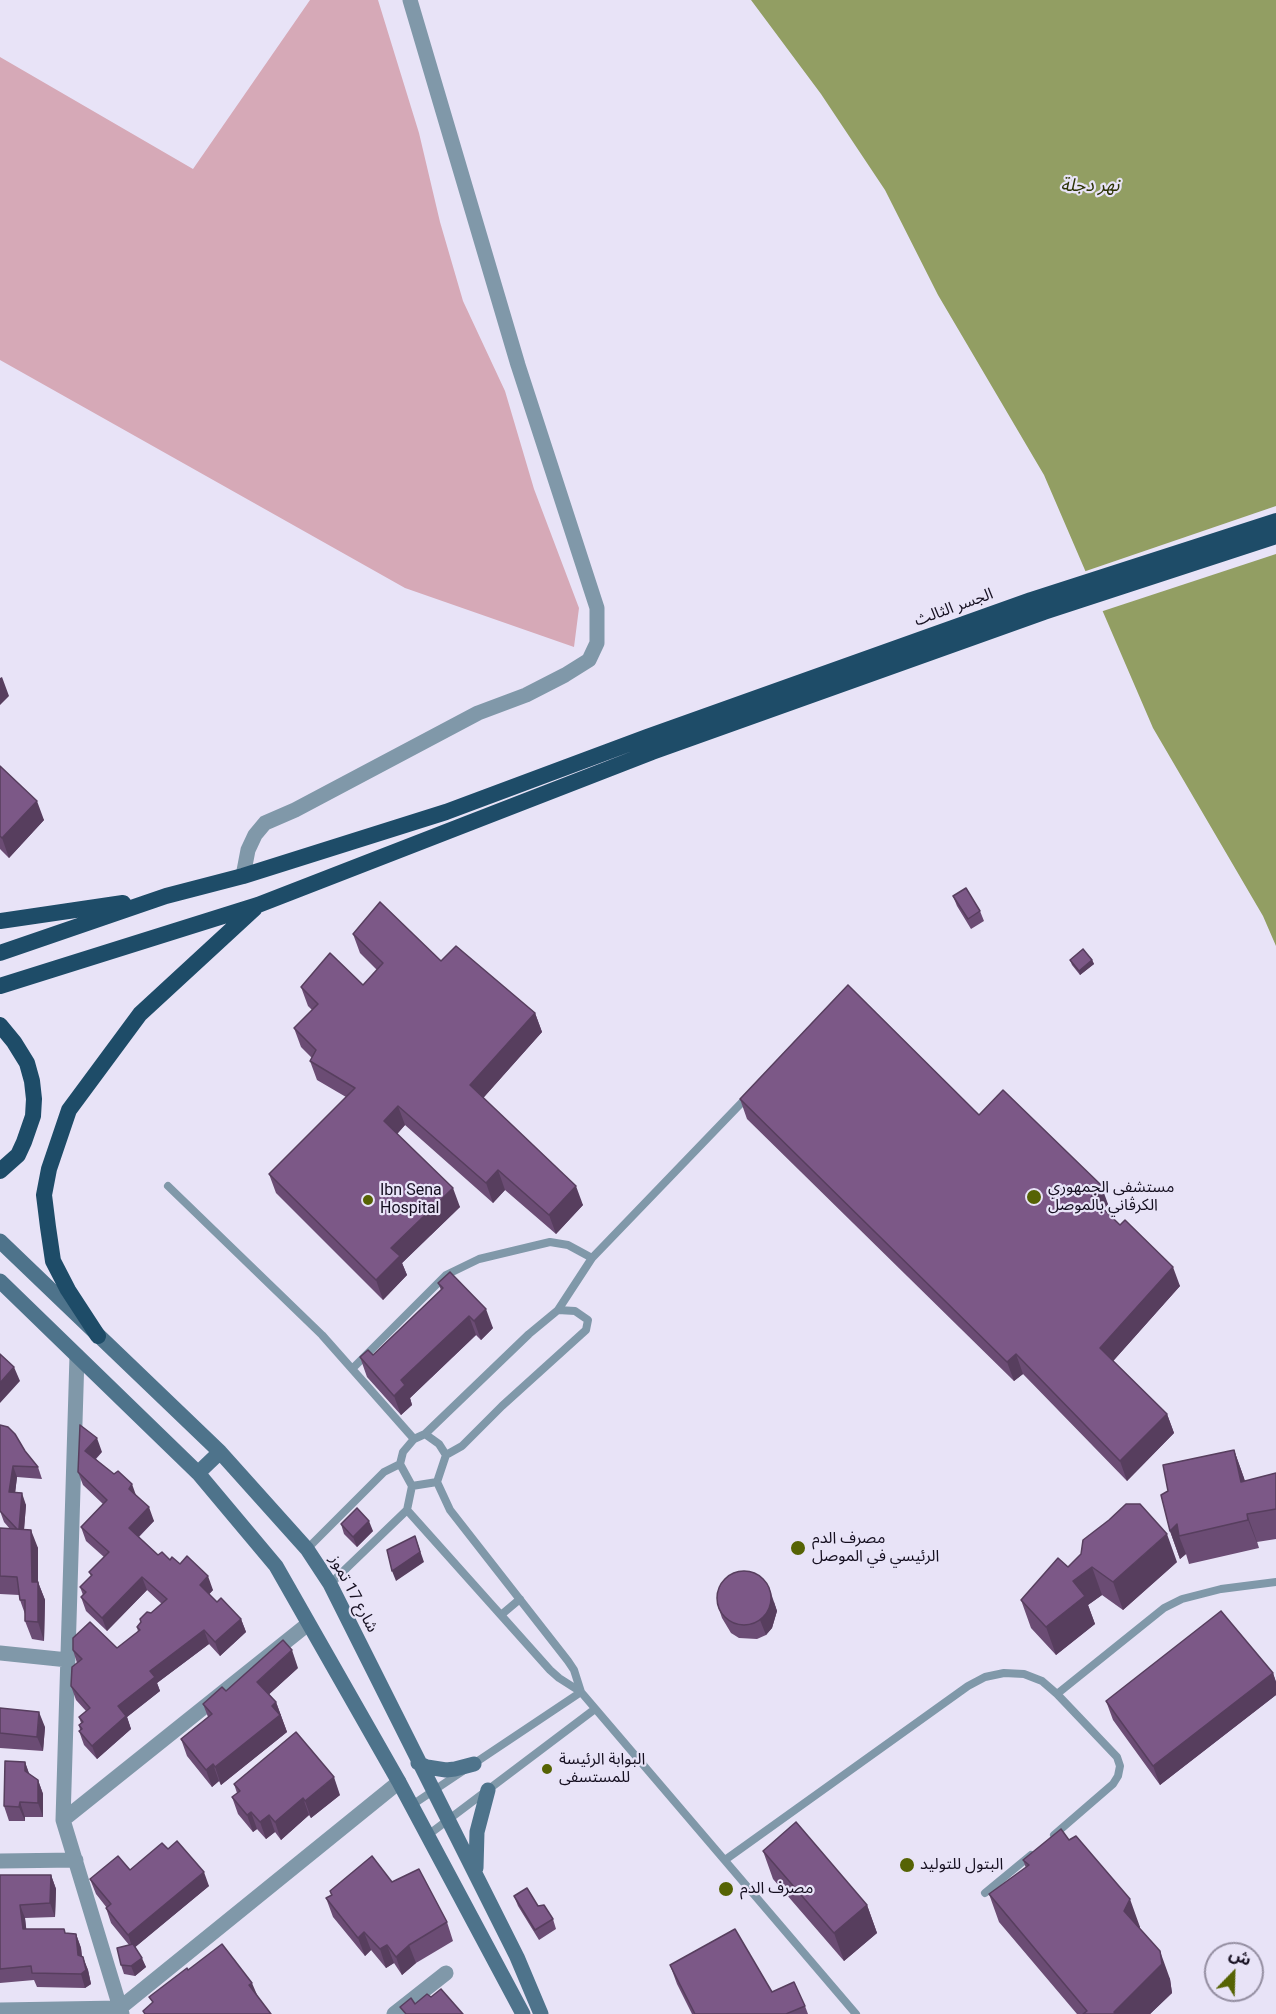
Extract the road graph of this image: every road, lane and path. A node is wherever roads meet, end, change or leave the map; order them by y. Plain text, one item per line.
1 (410, 0) edge
2 (1276, 521) edge
3 (1276, 536) edge
4 (650, 744) junction
5 (243, 876) junction
6 (166, 896) junction
7 (258, 905) junction
8 (0, 921) edge
9 (0, 953) edge
10 (0, 986) edge
11 (0, 1025) edge
12 (753, 1091) edge
13 (0, 1171) edge
14 (168, 1186) dead end
15 (0, 1241) edge
16 (592, 1258) junction
17 (0, 1281) edge
18 (558, 1310) junction
19 (98, 1336) junction
20 (77, 1356) junction
21 (352, 1370) junction
22 (425, 1434) junction
23 (414, 1439) junction
24 (220, 1452) junction
25 (446, 1455) junction
26 (400, 1464) junction
27 (198, 1473) junction
28 (437, 1482) junction
29 (412, 1486) junction
30 (407, 1510) junction
31 (307, 1549) junction
32 (1276, 1582) edge
33 (330, 1584) junction
34 (520, 1599) junction
35 (501, 1615) junction
36 (308, 1624) junction
37 (0, 1653) edge
38 (68, 1660) junction
39 (581, 1692) junction
40 (1057, 1694) junction
41 (595, 1709) junction
42 (418, 1763) junction
43 (474, 1764) junction
44 (399, 1782) junction
45 (488, 1790) junction
46 (433, 1791) junction
47 (412, 1805) junction
48 (63, 1820) junction
49 (448, 1820) junction
50 (428, 1834) junction
51 (1046, 1842) edge
52 (1037, 1849) edge
53 (76, 1860) junction
54 (725, 1860) junction
55 (0, 1861) edge
56 (476, 1874) junction
57 (985, 1893) dead end
58 (446, 1973) dead end
59 (0, 2010) edge
60 (121, 2011) edge
61 (394, 2014) edge
62 (523, 2014) edge
63 (541, 2014) edge
64 (856, 2014) edge

1 - 5 street
2 - 4 highway, الجسر الثالث
3 - 4 highway, الجسر الثالث
4 - 5 highway
4 - 7 highway
5 - 6 highway
6 - 8 highway
6 - 9 highway
7 - 10 highway
7 - 19 highway
11 - 13 highway
12 - 16 lane
14 - 21 lane
15 - 19 main road, شارع 17 تموز
16 - 18 lane
16 - 21 lane
17 - 20 main road
18 - 22 lane
18 - 25 lane
19 - 24 main road, شارع 17 تموز
20 - 27 main road
20 - 38 street
21 - 23 lane
22 - 23 lane
22 - 25 lane
23 - 26 lane
24 - 27 main road
24 - 31 main road, شارع 17 تموز
25 - 28 lane
26 - 29 lane
26 - 31 lane
27 - 36 main road
28 - 29 lane
28 - 34 lane
29 - 30 lane
30 - 33 lane
30 - 35 lane
31 - 33 main road, شارع 17 تموز
32 - 40 lane
33 - 42 main road, شارع 17 تموز
34 - 35 lane
34 - 39 lane
35 - 39 lane
36 - 44 main road
36 - 48 street
37 - 38 street
38 - 48 street
39 - 41 lane
39 - 43 lane
40 - 51 lane
40 - 54 lane
41 - 45 lane
41 - 54 lane
42 - 43 main road
42 - 46 main road, شارع 17 تموز
43 - 46 lane
44 - 47 main road
44 - 60 street
45 - 49 lane
45 - 56 main road
46 - 47 lane
46 - 49 main road, شارع 17 تموز
47 - 50 main road
48 - 53 street
49 - 50 lane
49 - 56 main road, شارع 17 تموز
50 - 62 main road
52 - 57 lane
53 - 55 street
53 - 60 street
54 - 64 lane
56 - 63 main road, شارع 17 تموز
58 - 61 street
59 - 60 street

